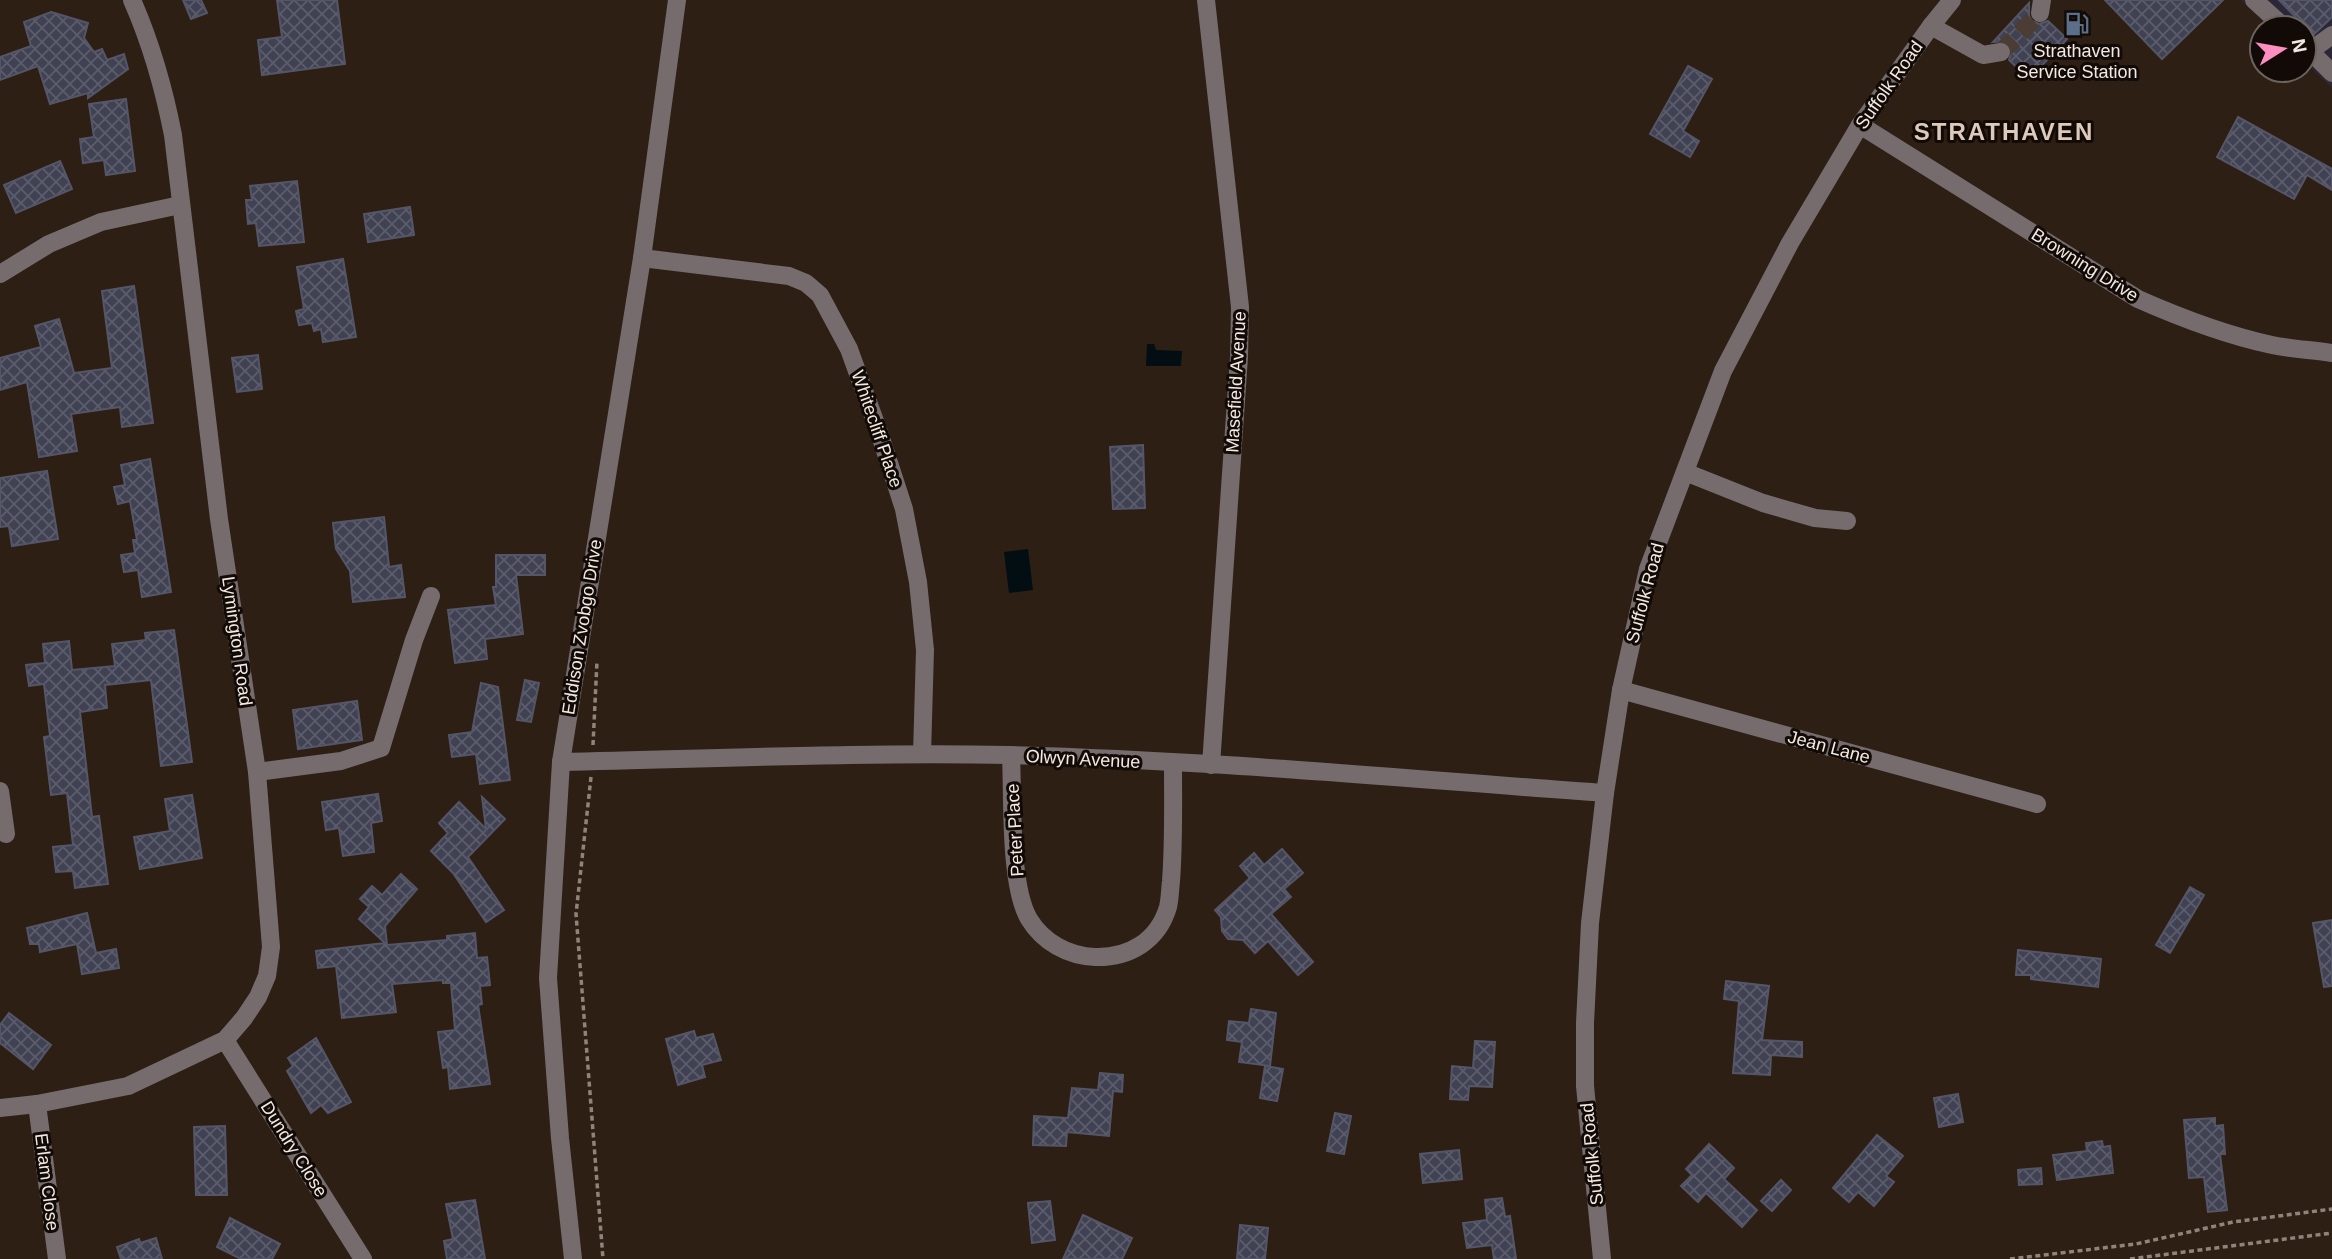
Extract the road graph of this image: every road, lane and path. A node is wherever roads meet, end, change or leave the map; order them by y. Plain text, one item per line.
1 (132, 0) edge
2 (677, 0) edge
3 (1206, 0) edge
4 (1952, 0) edge
5 (2254, 0) edge
6 (2270, 14) edge
7 (1931, 26) junction
8 (2001, 52) dead end
9 (2318, 59) edge
10 (2332, 73) edge
11 (1860, 125) junction
12 (180, 205) junction
13 (642, 258) junction
14 (0, 274) edge
15 (2332, 353) edge
16 (1685, 472) junction
17 (1847, 520) dead end
18 (431, 596) dead end
19 (1621, 690) junction
20 (922, 754) junction
21 (1011, 755) junction
22 (593, 761) junction
23 (561, 762) junction
24 (1173, 763) junction
25 (1211, 765) junction
26 (257, 772) junction
27 (0, 791) edge
28 (1605, 793) junction
29 (2037, 804) dead end
30 (6, 834) dead end
31 (225, 1040) junction
32 (37, 1104) junction
33 (0, 1108) edge
34 (2332, 1209) edge
35 (2332, 1233) edge
36 (57, 1259) edge
37 (363, 1259) edge
38 (573, 1259) edge
39 (603, 1259) edge
40 (1602, 1259) edge
41 (2010, 1259) edge
42 (2130, 1259) edge

1 - 12 street, Lymington Road
2 - 13 street, Eddison Zvobgo Drive
3 - 25 street, Masefield Avenue
4 - 7 street, Suffolk Road
5 - 6 street
7 - 8 street
7 - 11 street, Suffolk Road
9 - 10 street
11 - 15 street, Browning Drive
11 - 16 street, Suffolk Road
12 - 14 street
12 - 26 street, Lymington Road
13 - 20 street, Whitecliff Place
13 - 23 street, Eddison Zvobgo Drive
16 - 17 street
16 - 19 street, Suffolk Road
18 - 26 street
19 - 28 street, Suffolk Road
19 - 29 street, Jean Lane
20 - 21 street, Olwyn Avenue
20 - 22 street, Olwyn Avenue
21 - 24 street, Olwyn Avenue
21 - 24 street, Peter Place
22 - 23 street, Olwyn Avenue
22 - 39 path
23 - 38 street, Eddison Zvobgo Drive
24 - 25 street, Olwyn Avenue
25 - 28 street, Olwyn Avenue
26 - 31 street, Lymington Road
27 - 30 street
28 - 40 street, Suffolk Road
31 - 32 street, Lymington Road
31 - 37 street, Dundry Close
32 - 33 street, Lymington Road
32 - 36 street, Erlam Close
34 - 41 path
35 - 42 path

